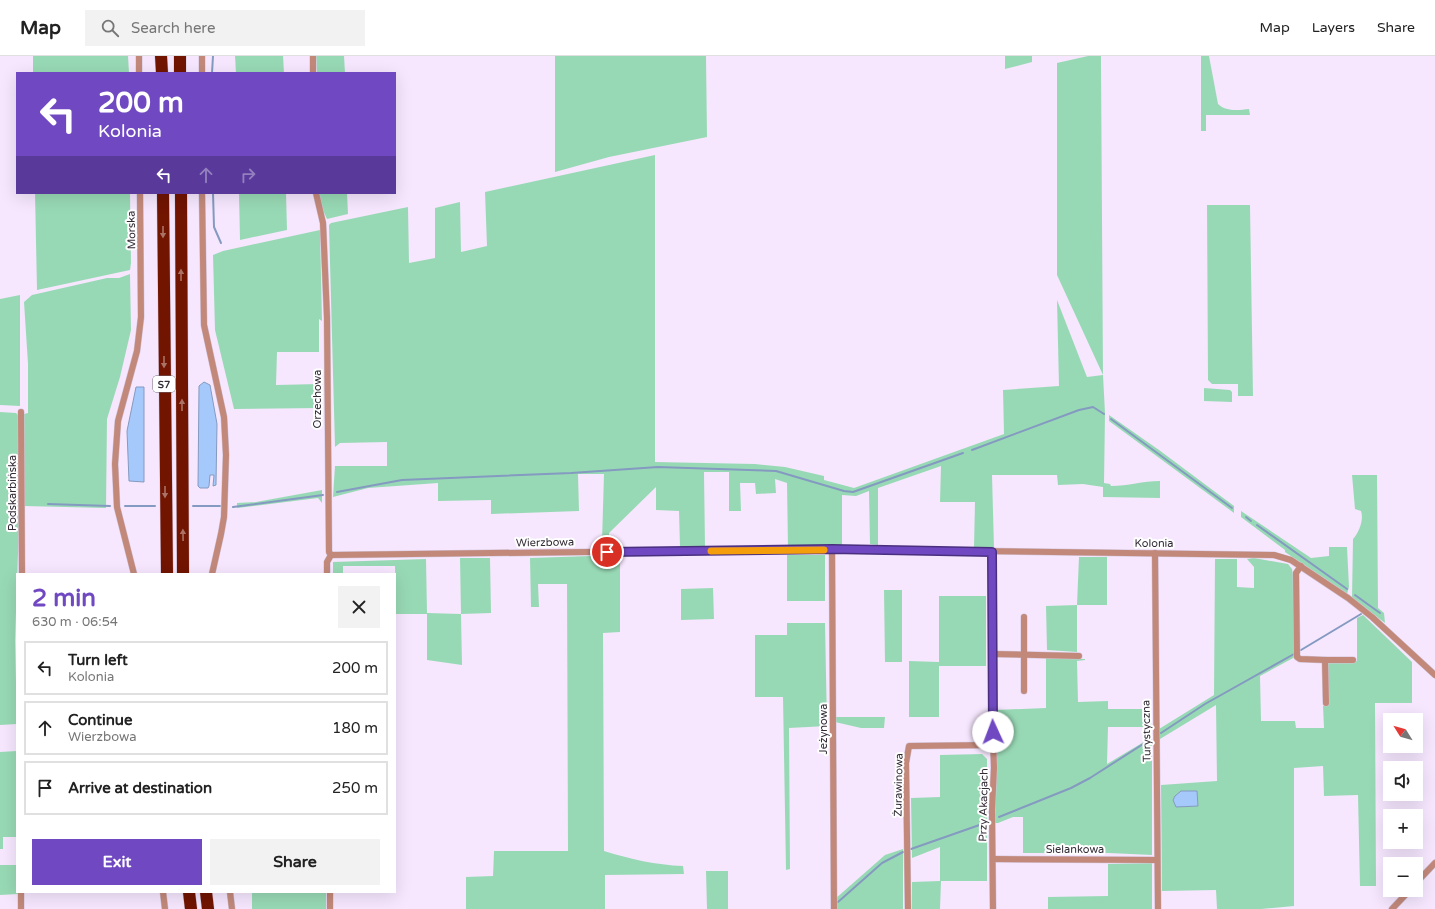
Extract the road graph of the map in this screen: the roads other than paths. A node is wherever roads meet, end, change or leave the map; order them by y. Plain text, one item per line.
1 (139, 56) edge
2 (161, 56) edge
3 (180, 56) edge
4 (202, 56) edge
5 (313, 56) edge
6 (139, 72) edge
7 (162, 72) edge
8 (180, 72) edge
9 (202, 72) edge
10 (313, 72) edge
11 (140, 194) edge
12 (163, 194) edge
13 (181, 194) edge
14 (202, 194) edge
15 (316, 194) edge
16 (21, 412) dead end
17 (832, 549) junction
18 (992, 552) junction
19 (1155, 553) junction
20 (330, 555) junction
21 (1301, 566) junction
22 (22, 573) edge
23 (134, 573) edge
24 (167, 573) edge
25 (183, 573) edge
26 (212, 573) edge
27 (327, 573) edge
28 (1024, 616) dead end
29 (993, 654) junction
30 (1024, 655) junction
31 (1079, 656) dead end
32 (1325, 660) junction
33 (1353, 660) dead end
34 (1435, 675) edge
35 (1024, 691) dead end
36 (1326, 703) dead end
37 (994, 745) junction
38 (993, 859) junction
39 (1157, 860) junction
40 (1435, 863) edge
41 (1423, 876) edge
42 (21, 893) edge
43 (163, 893) edge
44 (189, 893) edge
45 (206, 893) edge
46 (230, 893) edge
47 (330, 893) edge
48 (1403, 897) edge
49 (21, 909) edge
50 (165, 909) edge
51 (191, 909) edge
52 (208, 909) edge
53 (232, 909) edge
54 (330, 909) edge
55 (834, 909) edge
56 (908, 909) edge
57 (993, 909) edge
58 (1158, 909) edge
59 (1392, 909) edge

1 - 6 street
2 - 7 highway
3 - 8 highway
4 - 9 street
5 - 10 street
11 - 23 street, Morska
12 -> 24 highway, S7
25 -> 13 highway, S7
14 - 26 street
15 - 20 street, Orzechowa
16 - 22 street, Podskarbińska
17 - 18 street, Kolonia
17 - 20 street, Wierzbowa
17 - 55 street, Jeżynowa
18 - 19 street, Kolonia
18 - 29 street, Przy Akacjach
19 - 21 street, Kolonia
19 - 39 street, Turystyczna
20 - 27 street, Orzechowa
21 - 32 street
21 - 34 street, Kolonia
28 - 30 street
29 - 30 street
29 - 37 street, Przy Akacjach
30 - 31 street
30 - 35 street
32 - 33 street
32 - 36 street
37 - 38 street, Przy Akacjach
37 - 56 street, Żurawinowa
38 - 39 street, Sielankowa
38 - 57 street, Przy Akacjach
39 - 58 street, Turystyczna
40 - 41 street
42 - 49 street
43 - 50 street
44 - 51 highway
45 - 52 highway
46 - 53 street
47 - 54 street
48 - 59 street

